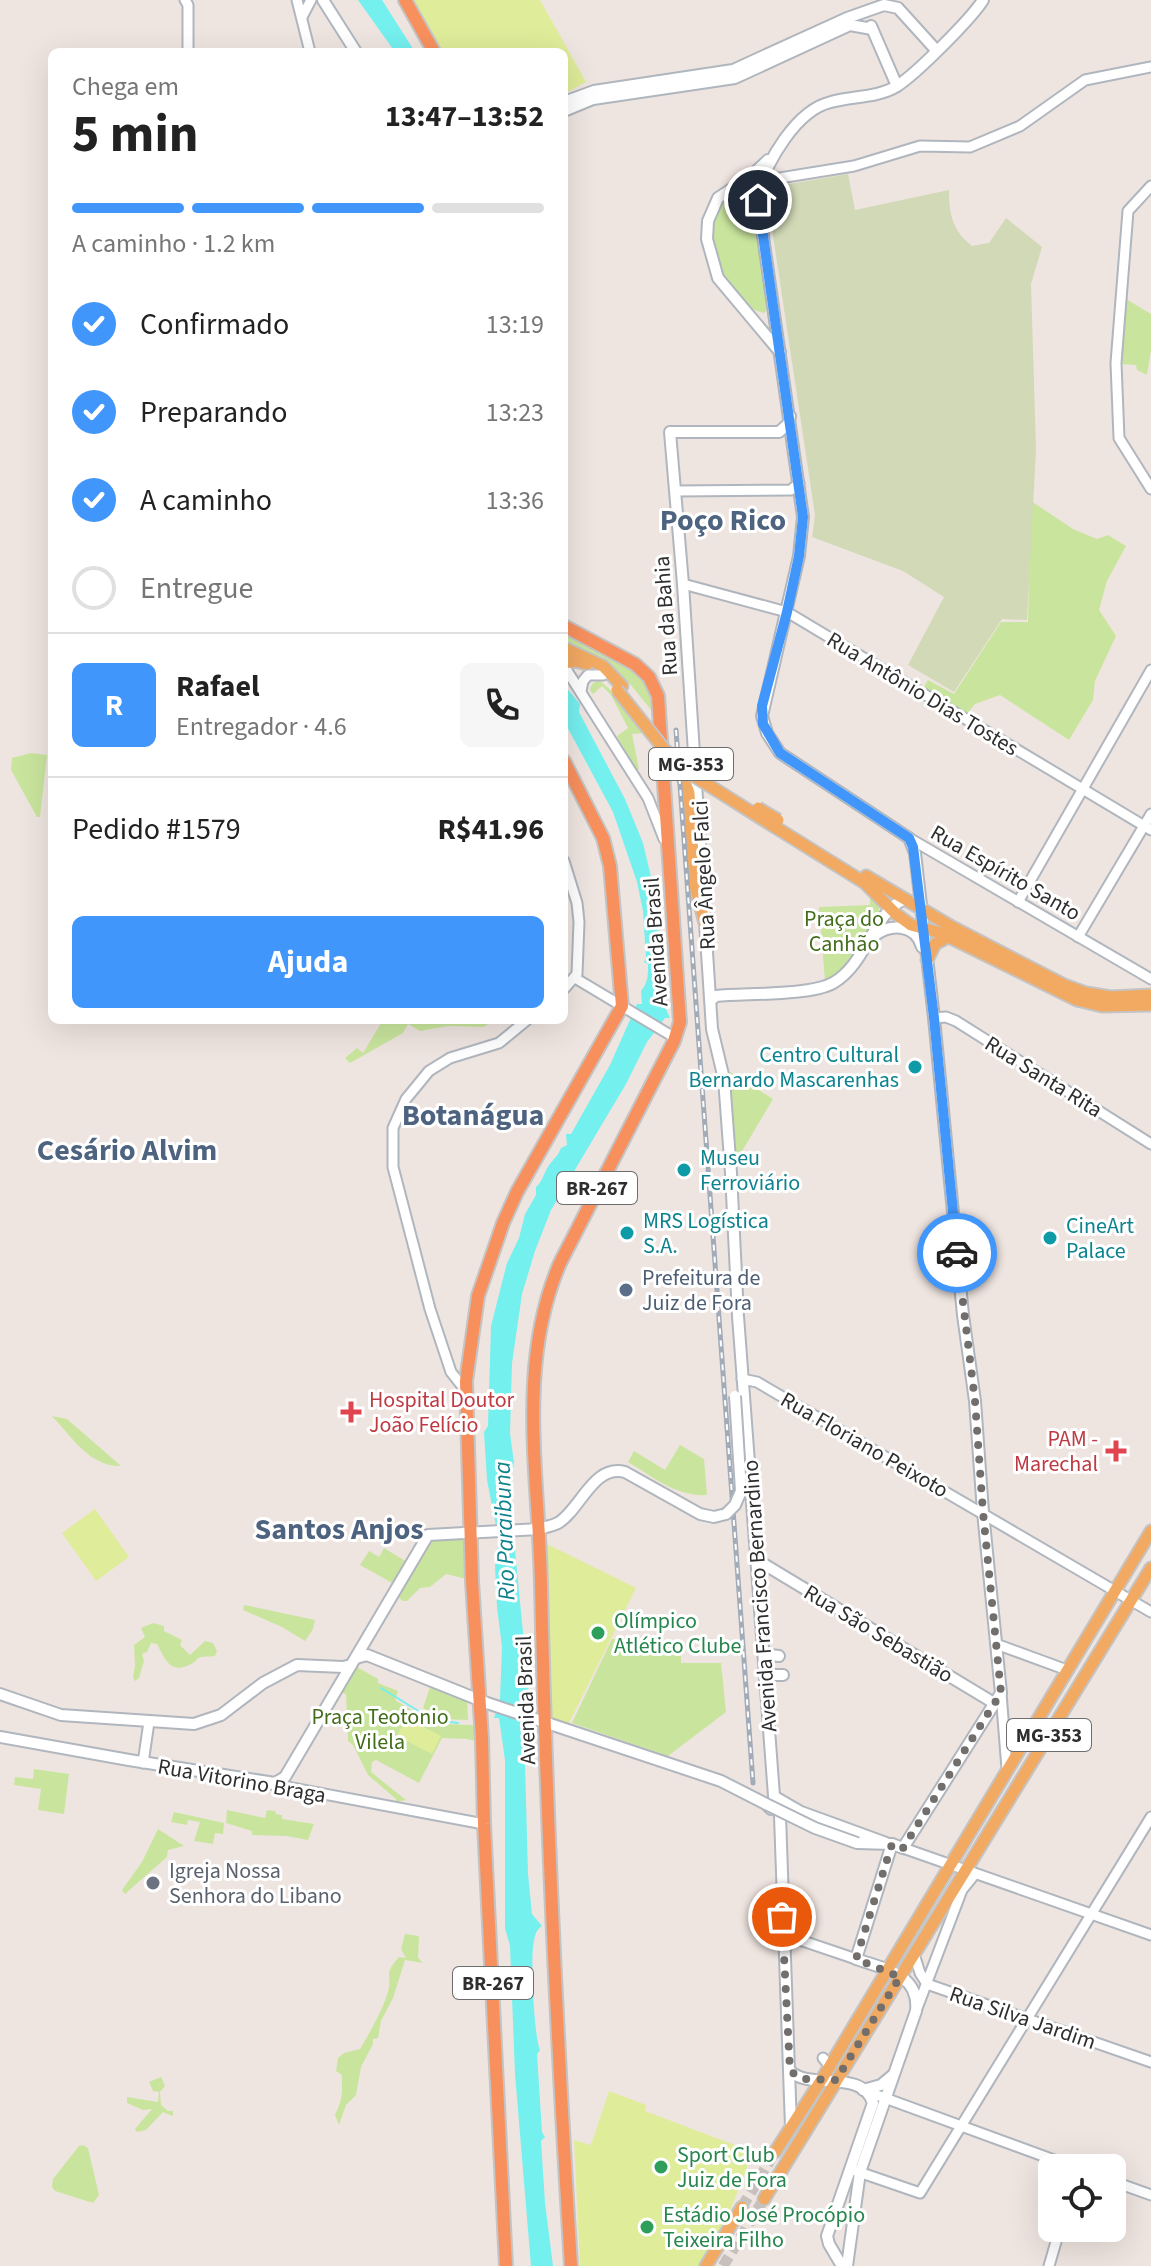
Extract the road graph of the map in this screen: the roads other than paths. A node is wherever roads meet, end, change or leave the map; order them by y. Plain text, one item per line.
1 (185, 0) edge
2 (297, 0) edge
3 (405, 0) edge
4 (983, 0) edge
5 (310, 1) edge
6 (324, 1) edge
7 (872, 9) junction
8 (302, 17) junction
9 (848, 22) junction
10 (872, 29) junction
11 (188, 48) edge
12 (309, 48) edge
13 (353, 48) edge
14 (432, 48) edge
15 (936, 50) junction
16 (1151, 67) edge
17 (897, 86) junction
18 (594, 95) junction
19 (568, 101) edge
20 (568, 109) edge
21 (772, 156) junction
22 (773, 178) junction
23 (761, 181) junction
24 (739, 184) junction
25 (1151, 186) edge
26 (758, 197) junction
27 (775, 309) junction
28 (752, 317) junction
29 (781, 355) junction
30 (790, 414) junction
31 (779, 432) junction
32 (794, 447) junction
33 (799, 483) junction
34 (1151, 489) edge
35 (676, 491) junction
36 (683, 584) junction
37 (787, 612) junction
38 (568, 628) edge
39 (568, 650) edge
40 (568, 663) edge
41 (1151, 670) edge
42 (568, 671) edge
43 (603, 675) junction
44 (619, 688) junction
45 (581, 691) junction
46 (694, 750) joint
47 (676, 760) junction
48 (568, 769) edge
49 (665, 781) junction
50 (642, 789) junction
51 (1082, 789) junction
52 (1151, 814) edge
53 (776, 824) junction
54 (1148, 828) edge
55 (909, 838) junction
56 (669, 855) junction
57 (568, 874) edge
58 (905, 899) junction
59 (1018, 902) junction
60 (889, 908) junction
61 (922, 908) junction
62 (705, 923) junction
63 (925, 930) junction
64 (873, 937) junction
65 (948, 937) junction
66 (1078, 937) junction
67 (927, 960) junction
68 (1134, 970) junction
69 (575, 978) junction
70 (1151, 979) edge
71 (568, 985) edge
72 (1146, 996) edge
73 (711, 1000) junction
74 (1151, 1005) edge
75 (627, 1009) junction
76 (934, 1018) junction
77 (522, 1024) edge
78 (672, 1038) junction
79 (720, 1065) joint
80 (1151, 1144) edge
81 (742, 1379) junction
82 (466, 1391) junction
83 (983, 1512) junction
84 (534, 1529) junction
85 (473, 1531) junction
86 (1151, 1531) edge
87 (757, 1560) junction
88 (1151, 1568) edge
89 (1116, 1591) junction
90 (1132, 1600) junction
91 (1151, 1612) edge
92 (363, 1644) junction
93 (996, 1644) junction
94 (762, 1649) junction
95 (779, 1656) dead end
96 (373, 1658) junction
97 (354, 1661) junction
98 (1067, 1670) junction
99 (783, 1675) dead end
100 (765, 1682) junction
101 (0, 1694) edge
102 (999, 1701) junction
103 (483, 1702) junction
104 (539, 1721) junction
105 (149, 1722) junction
106 (0, 1737) edge
107 (143, 1763) junction
108 (1007, 1769) junction
109 (287, 1782) junction
110 (770, 1800) junction
111 (1151, 1817) edge
112 (484, 1824) junction
113 (898, 1846) junction
114 (950, 1864) junction
115 (970, 1872) junction
116 (1091, 1914) junction
117 (1151, 1935) edge
118 (783, 1943) junction
119 (914, 1954) junction
120 (856, 1959) junction
121 (887, 1970) junction
122 (900, 1977) junction
123 (927, 1984) junction
124 (916, 2011) junction
125 (1027, 2019) junction
126 (1151, 2062) edge
127 (790, 2071) junction
128 (895, 2073) junction
129 (819, 2080) junction
130 (836, 2080) junction
131 (863, 2090) junction
132 (886, 2098) junction
133 (961, 2126) junction
134 (791, 2127) junction
135 (775, 2152) tunnel mouth
136 (1038, 2154) edge
137 (855, 2171) junction
138 (1126, 2186) edge
139 (1151, 2195) edge
140 (764, 2199) tunnel mouth
141 (742, 2207) tunnel mouth
142 (851, 2234) junction
143 (1056, 2242) edge
144 (833, 2251) junction
145 (821, 2260) dead end
146 (843, 2265) edge
147 (506, 2266) edge
148 (571, 2266) edge
149 (706, 2266) edge
150 (1049, 2266) edge

1 - 11 street
2 - 8 street
3 - 14 highway
4 - 15 main road
5 - 6 street
5 - 8 street
6 - 13 main road
7 - 9 main road
7 - 10 main road
7 - 15 main road
8 - 12 street
9 - 10 main road
9 - 18 main road
10 - 17 main road
15 - 17 main road
16 - 22 street
17 - 21 main road
18 - 19 main road
18 - 20 main road
21 - 23 main road
21 - 24 main road
22 - 23 street
22 - 26 street
23 - 24 main road
23 - 26 main road
24 - 26 main road
24 - 28 main road
25 - 34 street
26 - 27 main road
27 - 28 main road
27 - 29 main road
28 - 29 main road
29 - 30 main road
30 - 31 main road
30 - 32 main road
31 - 32 main road
31 - 35 main road, Rua da Bahia
32 - 33 main road
33 - 35 street
33 - 37 main road
35 - 36 main road, Rua da Bahia
36 - 37 street, Rua Antônio Dias Tostes
36 - 46 main road, Rua da Bahia
37 - 51 street, Rua Antônio Dias Tostes
37 - 55 main road, Rua Espírito Santo
38 - 49 highway, Rua da Bahia / BR-267
39 - 44 main road, MG-353
40 - 43 main road
41 - 51 street
42 - 45 street, Avenida Brasil
43 - 44 main road
43 - 45 street
44 - 47 main road, bridge
44 - 53 main road, MG-353, bridge
45 - 50 street, Avenida Brasil
46 - 62 main road, Rua Ângelo Falci
47 - 53 main road, bridge
47 - 62 main road
48 - 75 highway, Avenida Brasil
49 - 50 street
49 - 56 highway, Rua da Bahia / BR-267
50 - 56 street, Avenida Brasil
51 - 54 street, Rua Antônio Dias Tostes
51 - 59 street
52 - 54 street
53 - 58 main road, MG-353
53 - 60 main road
54 - 66 street
55 - 59 street, Rua Espírito Santo
55 - 61 main road
56 - 78 highway, Avenida Brasil / BR-267
57 - 69 street
58 - 60 main road
58 - 61 main road, MG-353
59 - 66 street, Rua Espírito Santo
60 - 63 main road
60 - 64 main road
61 - 63 main road
61 - 72 main road, MG-353
62 - 73 main road, Rua Ângelo Falci
63 - 65 main road
63 - 67 main road
64 - 67 main road
64 - 73 main road
65 - 67 main road
65 - 74 main road
66 - 68 street, Rua Espírito Santo
67 - 76 main road
68 - 70 street, Rua Espírito Santo
68 - 72 street
69 - 71 street
69 - 75 street
73 - 79 main road, Rua Ângelo Falci
75 - 78 street
75 - 82 highway, Avenida Brasil / BR-267
76 - 80 street, Rua Santa Rita
76 - 83 main road
77 - 82 street
78 - 84 highway, Avenida Brasil / BR-267
79 - 81 main road, Avenida Francisco Bernardino
81 - 83 street, Rua Floriano Peixoto
81 - 84 main road, bridge
81 - 87 main road, Avenida Francisco Bernardino
82 - 85 highway, Avenida Brasil / BR-267
83 - 89 street, Rua Floriano Peixoto
83 - 93 main road
84 - 85 main road
84 - 104 highway, Avenida Brasil / BR-267
85 - 92 main road
85 - 103 highway, Avenida Brasil / BR-267
86 - 89 main road
87 - 94 main road, Avenida Francisco Bernardino
87 - 102 main road, Rua São Sebastião
88 - 90 main road, MG-353
89 - 90 street, Rua Floriano Peixoto
89 - 98 main road
90 - 91 street, Rua Floriano Peixoto
90 - 115 main road, MG-353
92 - 96 main road
92 - 97 main road
93 - 98 street
93 - 102 main road
94 - 95 main road
94 - 100 main road, Avenida Francisco Bernardino
96 - 97 main road
96 - 103 main road
97 - 105 main road
97 - 109 main road
98 - 108 main road
99 - 100 main road
100 - 110 main road, Avenida Francisco Bernardino
101 - 105 main road
102 - 108 street
102 - 113 main road
103 - 104 main road
103 - 112 highway, Avenida Brasil / BR-267
104 - 110 main road
104 - 148 highway, Avenida Brasil / BR-267
105 - 107 street
106 - 107 main road, Rua Vitorino Braga
107 - 109 main road, Rua Vitorino Braga
108 - 114 main road
109 - 112 street, Rua Vitorino Braga
110 - 113 street
110 - 113 main road, bridge
110 - 118 main road, Avenida Francisco Bernardino
111 - 116 street
112 - 147 highway, Avenida Brasil / BR-267
113 - 114 street
113 - 120 main road
114 - 115 street
114 - 121 main road
115 - 116 street
115 - 119 main road, MG-353
115 - 123 street
116 - 117 street
116 - 125 street
118 - 120 street
118 - 127 main road
119 - 122 main road, MG-353
119 - 123 street, Rua Silva Jardim
120 - 121 main road
121 - 122 main road
121 - 129 main road
122 - 124 main road
122 - 130 main road, MG-353
123 - 124 street
123 - 125 street, Rua Silva Jardim
124 - 128 main road
125 - 126 street, Rua Silva Jardim
125 - 133 street
127 - 129 main road
127 - 134 main road
128 - 131 main road
128 - 132 main road
129 - 130 main road
129 - 134 main road
130 - 131 main road
130 - 140 main road, MG-353
131 - 132 street
131 - 137 main road
132 - 133 street
132 - 137 main road
133 - 136 street
133 - 137 street
134 - 135 main road
137 - 142 main road
137 - 144 main road
138 - 139 street
141 - 149 main road
142 - 144 main road
142 - 146 main road
143 - 150 street
144 - 146 main road
145 - 146 main road

